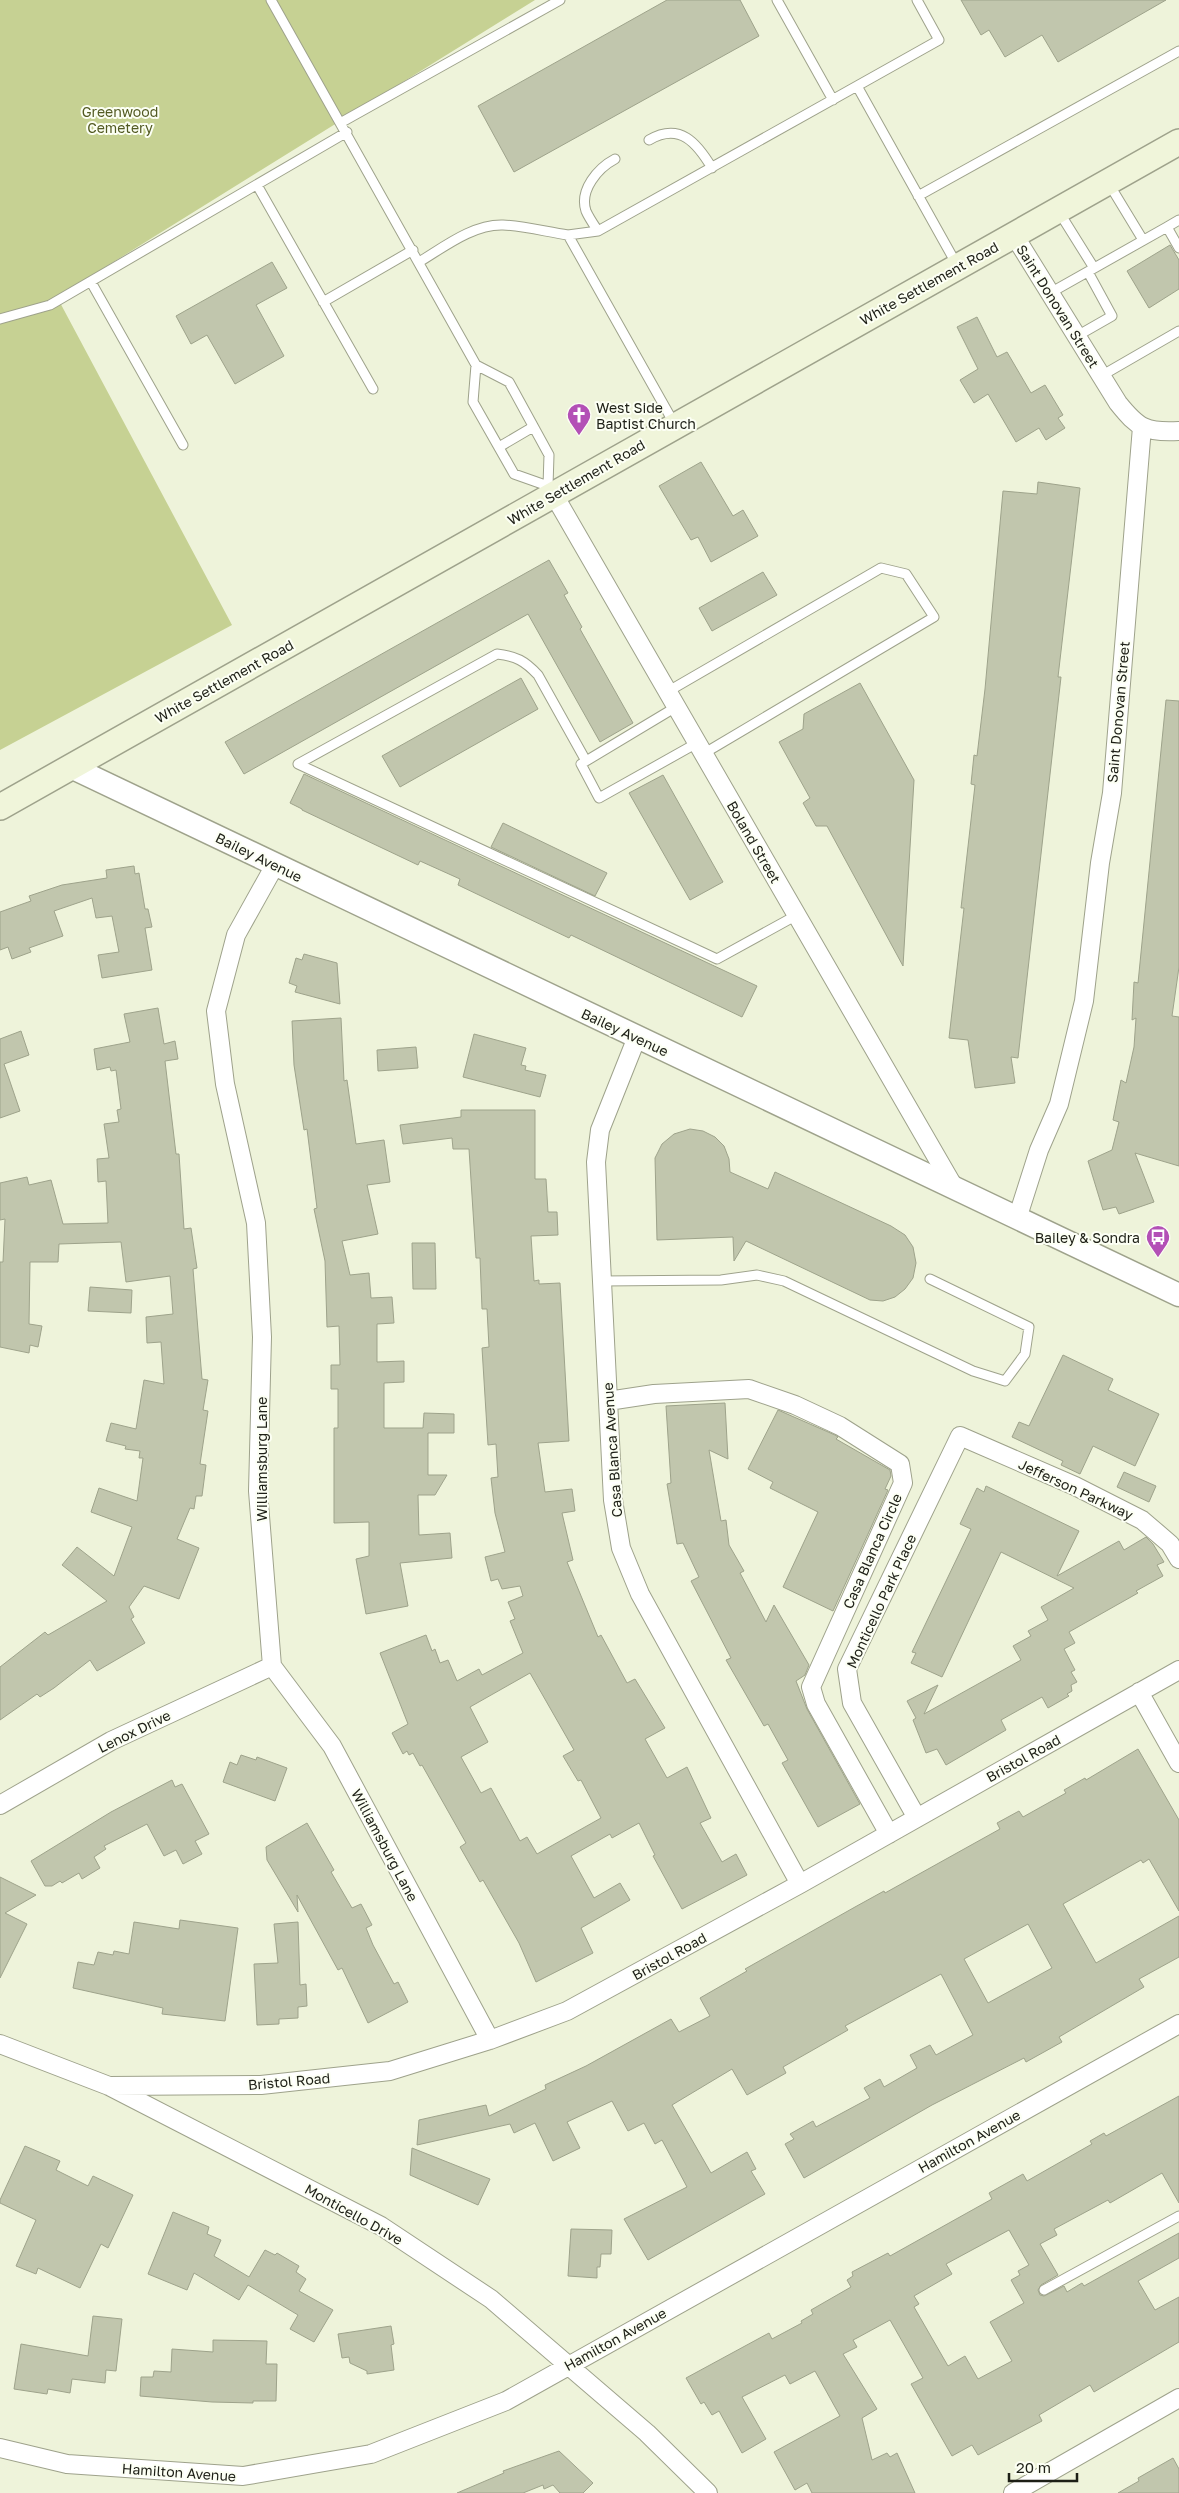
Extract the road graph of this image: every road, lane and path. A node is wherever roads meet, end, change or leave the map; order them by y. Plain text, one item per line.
1 (271, 0) edge
2 (560, 0) edge
3 (777, 0) edge
4 (917, 0) edge
5 (1179, 51) edge
6 (857, 86) junction
7 (833, 100) junction
8 (342, 122) junction
9 (347, 132) junction
10 (649, 140) dead end
11 (1179, 142) edge
12 (615, 160) dead end
13 (712, 168) junction
14 (1108, 182) junction
15 (257, 185) junction
16 (918, 196) junction
17 (1058, 210) junction
18 (1179, 220) edge
19 (1167, 227) junction
20 (598, 231) junction
21 (568, 235) junction
22 (1014, 235) junction
23 (1143, 240) junction
24 (1179, 248) edge
25 (413, 250) junction
26 (420, 262) junction
27 (958, 266) junction
28 (1091, 270) junction
29 (91, 282) junction
30 (1050, 293) junction
31 (323, 302) junction
32 (0, 319) edge
33 (1179, 332) edge
34 (1077, 336) junction
35 (476, 365) junction
36 (1101, 376) junction
37 (373, 389) dead end
38 (676, 425) junction
39 (533, 427) junction
40 (1142, 427) junction
41 (1179, 431) edge
42 (183, 445) dead end
43 (499, 447) junction
44 (551, 490) junction
45 (672, 700) junction
46 (700, 749) junction
47 (586, 761) junction
48 (71, 767) junction
49 (0, 807) edge
50 (276, 865) junction
51 (796, 915) junction
52 (637, 1037) junction
53 (955, 1189) junction
54 (1017, 1219) junction
55 (930, 1279) dead end
56 (602, 1281) junction
57 (1179, 1295) edge
58 (608, 1401) junction
59 (960, 1436) joint
60 (1179, 1559) edge
61 (272, 1666) junction
62 (1179, 1670) edge
63 (1139, 1692) junction
64 (1179, 1762) edge
65 (0, 1805) edge
66 (917, 1818) junction
67 (889, 1834) junction
68 (800, 1884) junction
69 (1179, 2024) edge
70 (490, 2040) junction
71 (0, 2044) edge
72 (109, 2086) junction
73 (1179, 2216) edge
74 (1044, 2290) dead end
75 (568, 2366) junction
76 (1179, 2398) edge
77 (0, 2448) edge
78 (708, 2493) edge
79 (1013, 2493) edge

1 - 8 lane
2 - 8 lane
3 - 7 lane
4 - 6 lane
5 - 16 lane
6 - 7 lane
6 - 16 lane
7 - 13 lane
8 - 9 lane
9 - 15 lane
9 - 25 lane
10 - 13 lane
11 - 14 main road, White Settlement Road
12 - 20 lane
13 - 20 lane
14 - 17 main road, White Settlement Road
14 - 23 lane
15 - 29 lane
15 - 31 lane
16 - 27 lane
17 - 22 main road, White Settlement Road
17 - 28 lane
18 - 19 lane
19 - 23 lane
19 - 24 lane
20 - 21 lane
21 - 26 lane
21 - 38 lane
22 - 27 main road, White Settlement Road
22 - 30 street, Saint Donovan Street
23 - 28 lane
25 - 26 lane
25 - 31 lane
26 - 35 lane
27 - 38 main road, White Settlement Road
28 - 30 lane
28 - 34 lane
29 - 32 lane
29 - 42 lane
30 - 34 street, Saint Donovan Street
31 - 37 lane
33 - 36 lane
34 - 36 street, Saint Donovan Street
35 - 39 lane
35 - 43 lane
36 - 40 street, Saint Donovan Street
38 - 44 main road, White Settlement Road
39 - 43 lane
39 - 44 lane
40 - 41 street
40 - 54 street, Saint Donovan Street
43 - 44 lane
44 - 45 street, Boland Street
44 - 48 main road, White Settlement Road
45 - 46 street, Boland Street
45 - 46 lane
45 - 47 lane
46 - 47 lane
46 - 51 street, Boland Street
47 - 51 lane
48 - 49 main road, White Settlement Road
48 - 50 street, Bailey Avenue
50 - 52 street, Bailey Avenue
50 - 61 street, Williamsburg Lane
51 - 53 street, Boland Street
52 - 53 street, Bailey Avenue
52 - 56 street, Casa Blanca Avenue
53 - 54 street, Bailey Avenue
54 - 57 street, Bailey Avenue
55 - 56 lane
56 - 58 street, Casa Blanca Avenue
58 - 67 street, Casa Blanca Circle
58 - 68 street, Casa Blanca Avenue
59 - 60 street, Jefferson Parkway
59 - 66 street, Monticello Park Place
61 - 65 street, Lenox Drive
61 - 70 street, Williamsburg Lane
62 - 63 street, Bristol Road
63 - 64 street
63 - 66 street, Bristol Road
66 - 67 street, Bristol Road
67 - 68 street, Bristol Road
68 - 70 street, Bristol Road
69 - 75 street, Hamilton Avenue
70 - 72 street, Bristol Road
71 - 72 street, Monticello Drive
72 - 75 street, Monticello Drive
73 - 74 lane
75 - 77 street, Hamilton Avenue
75 - 78 street, Monticello Drive
76 - 79 street

